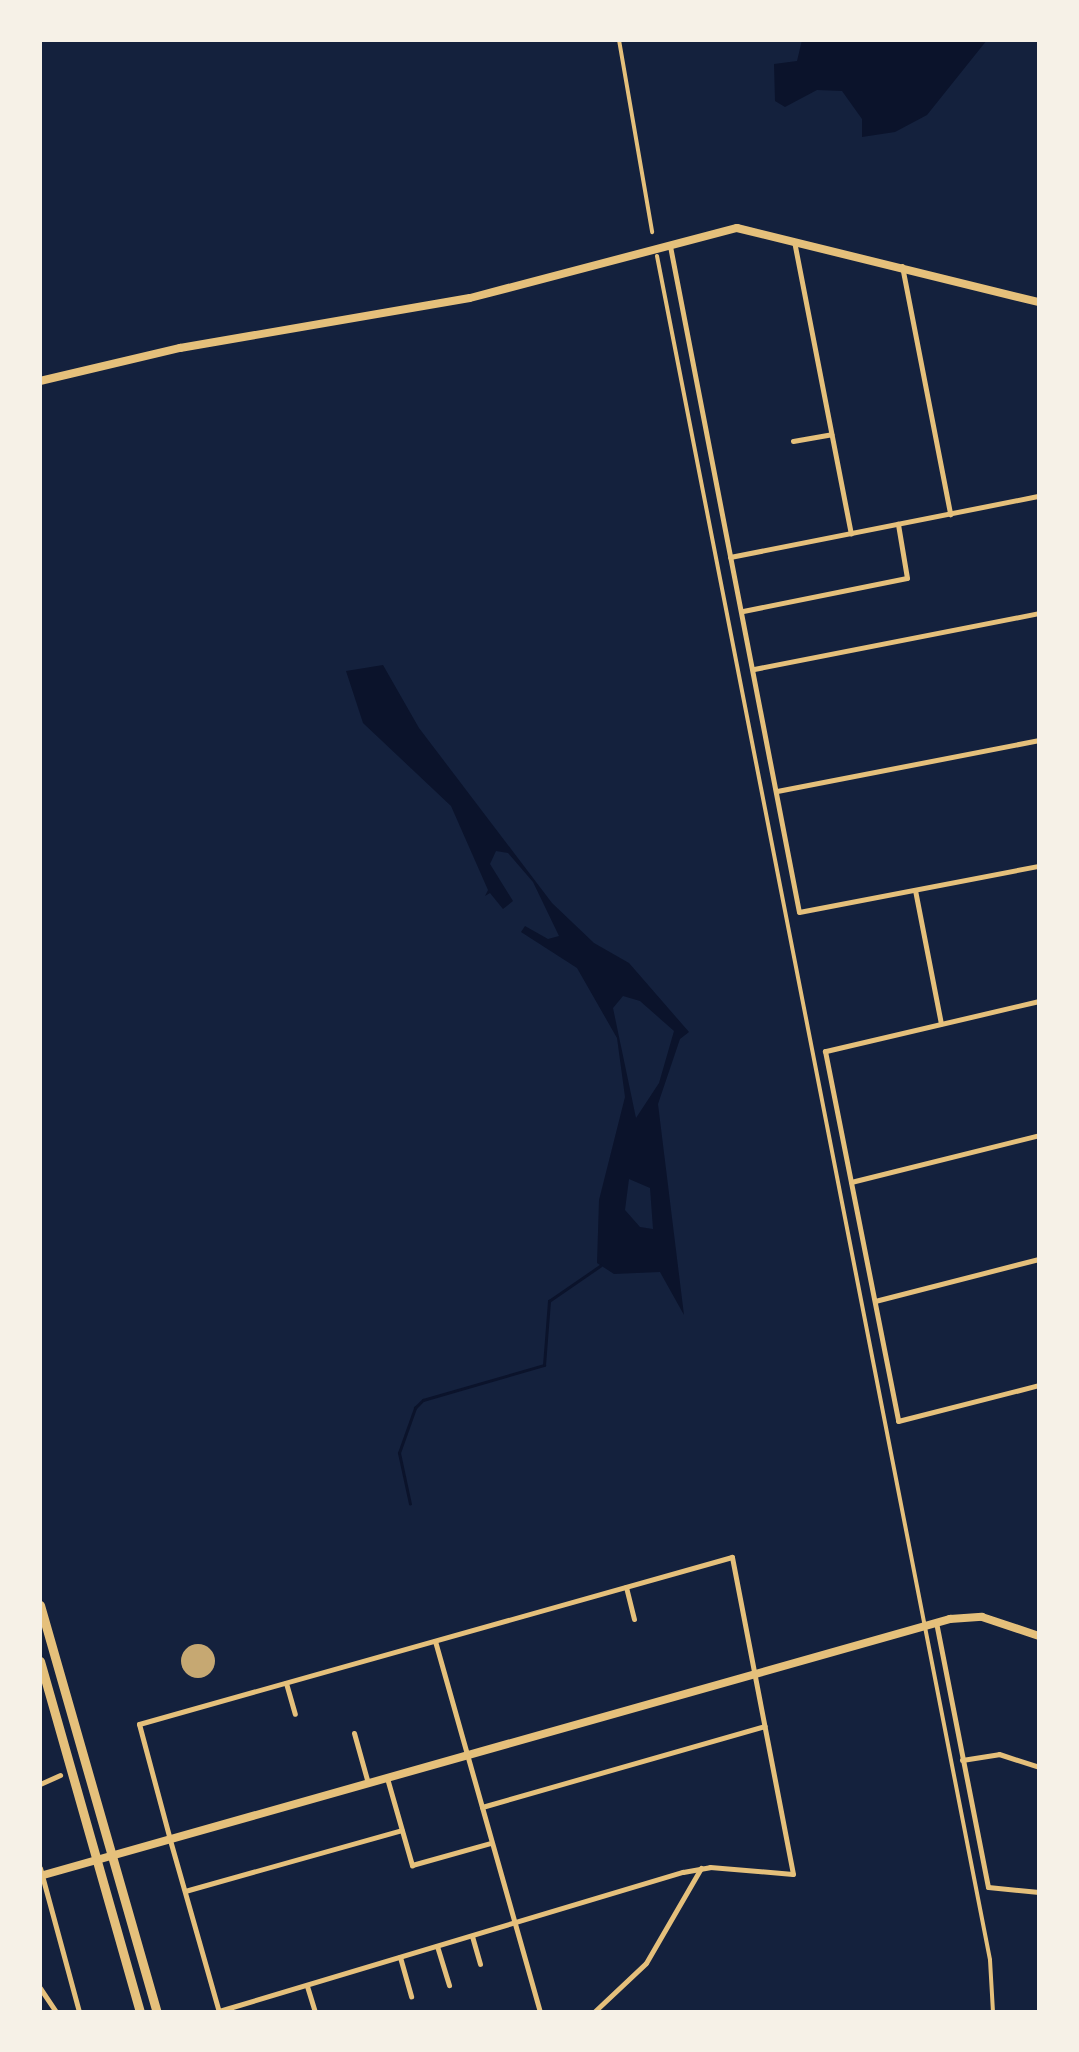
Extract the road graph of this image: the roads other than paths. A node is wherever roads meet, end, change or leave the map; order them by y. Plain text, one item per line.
1 (619, 40) edge
2 (652, 232) dead end
3 (794, 238) junction
4 (670, 243) junction
5 (656, 256) dead end
6 (902, 266) junction
7 (1039, 302) edge
8 (40, 381) edge
9 (832, 434) junction
10 (793, 442) dead end
11 (1039, 496) edge
12 (950, 514) junction
13 (898, 524) junction
14 (851, 534) junction
15 (730, 556) junction
16 (742, 612) junction
17 (1039, 613) edge
18 (754, 669) junction
19 (1039, 740) edge
20 (776, 791) junction
21 (1039, 866) edge
22 (915, 890) junction
23 (1039, 1001) edge
24 (941, 1024) junction
25 (1039, 1135) edge
26 (851, 1182) junction
27 (1039, 1259) edge
28 (875, 1301) junction
29 (1039, 1385) edge
30 (626, 1587) junction
31 (40, 1605) edge
32 (634, 1619) dead end
33 (936, 1622) junction
34 (1039, 1636) edge
35 (435, 1642) junction
36 (40, 1662) edge
37 (754, 1674) junction
38 (286, 1683) junction
39 (295, 1714) dead end
40 (766, 1726) junction
41 (354, 1733) dead end
42 (467, 1756) junction
43 (962, 1760) junction
44 (1039, 1767) edge
45 (60, 1775) dead end
46 (387, 1778) junction
47 (40, 1784) edge
48 (368, 1784) junction
49 (482, 1807) junction
50 (402, 1830) junction
51 (170, 1840) junction
52 (492, 1843) junction
53 (113, 1856) junction
54 (98, 1859) junction
55 (701, 1868) junction
56 (41, 1873) edge
57 (185, 1890) junction
58 (1039, 1892) edge
59 (515, 1923) junction
60 (472, 1936) junction
61 (437, 1946) junction
62 (400, 1957) junction
63 (480, 1964) dead end
64 (449, 1984) dead end
65 (306, 1985) junction
66 (40, 1988) edge
67 (412, 1996) dead end
68 (50, 2004) junction
69 (219, 2011) edge
70 (44, 2012) edge
71 (56, 2012) edge
72 (80, 2012) edge
73 (140, 2012) edge
74 (157, 2012) edge
75 (315, 2012) edge
76 (540, 2012) edge
77 (594, 2012) edge
78 (993, 2012) edge

1 - 2 street
3 - 4 street
3 - 6 street
3 - 9 street
4 - 8 street
4 - 15 street
5 - 78 street
6 - 7 street
6 - 12 street
9 - 10 street
9 - 14 street
11 - 12 street
12 - 13 street
13 - 14 street
13 - 16 street
14 - 15 street
15 - 16 street
16 - 18 street
17 - 18 street
18 - 20 street
19 - 20 street
20 - 22 street
21 - 22 street
22 - 24 street
23 - 24 street
24 - 26 street
25 - 26 street
26 - 28 street
27 - 28 street
28 - 29 street
30 - 32 street
30 - 35 street
30 - 37 street
31 - 53 main road
33 - 34 street
33 - 37 street
33 - 43 street
35 - 38 street
35 - 42 street
36 - 54 main road
37 - 40 street
37 - 42 street
38 - 39 street
38 - 51 street
40 - 49 street
40 - 55 street
41 - 48 street
42 - 46 street
42 - 49 street
43 - 44 street
43 - 58 street
45 - 47 street
46 - 48 street
46 - 50 street
48 - 51 street
49 - 52 street
50 - 52 street
50 - 57 street
51 - 53 street
51 - 57 street
52 - 59 street
53 - 54 street
53 - 74 main road
54 - 56 street
54 - 73 main road
55 - 59 street
55 - 77 street
56 - 72 street
57 - 69 street
59 - 60 street
59 - 76 street
60 - 61 street
60 - 63 street
61 - 62 street
61 - 64 street
62 - 65 street
62 - 67 street
65 - 69 street
65 - 75 street
66 - 68 street
68 - 70 street
68 - 71 street

